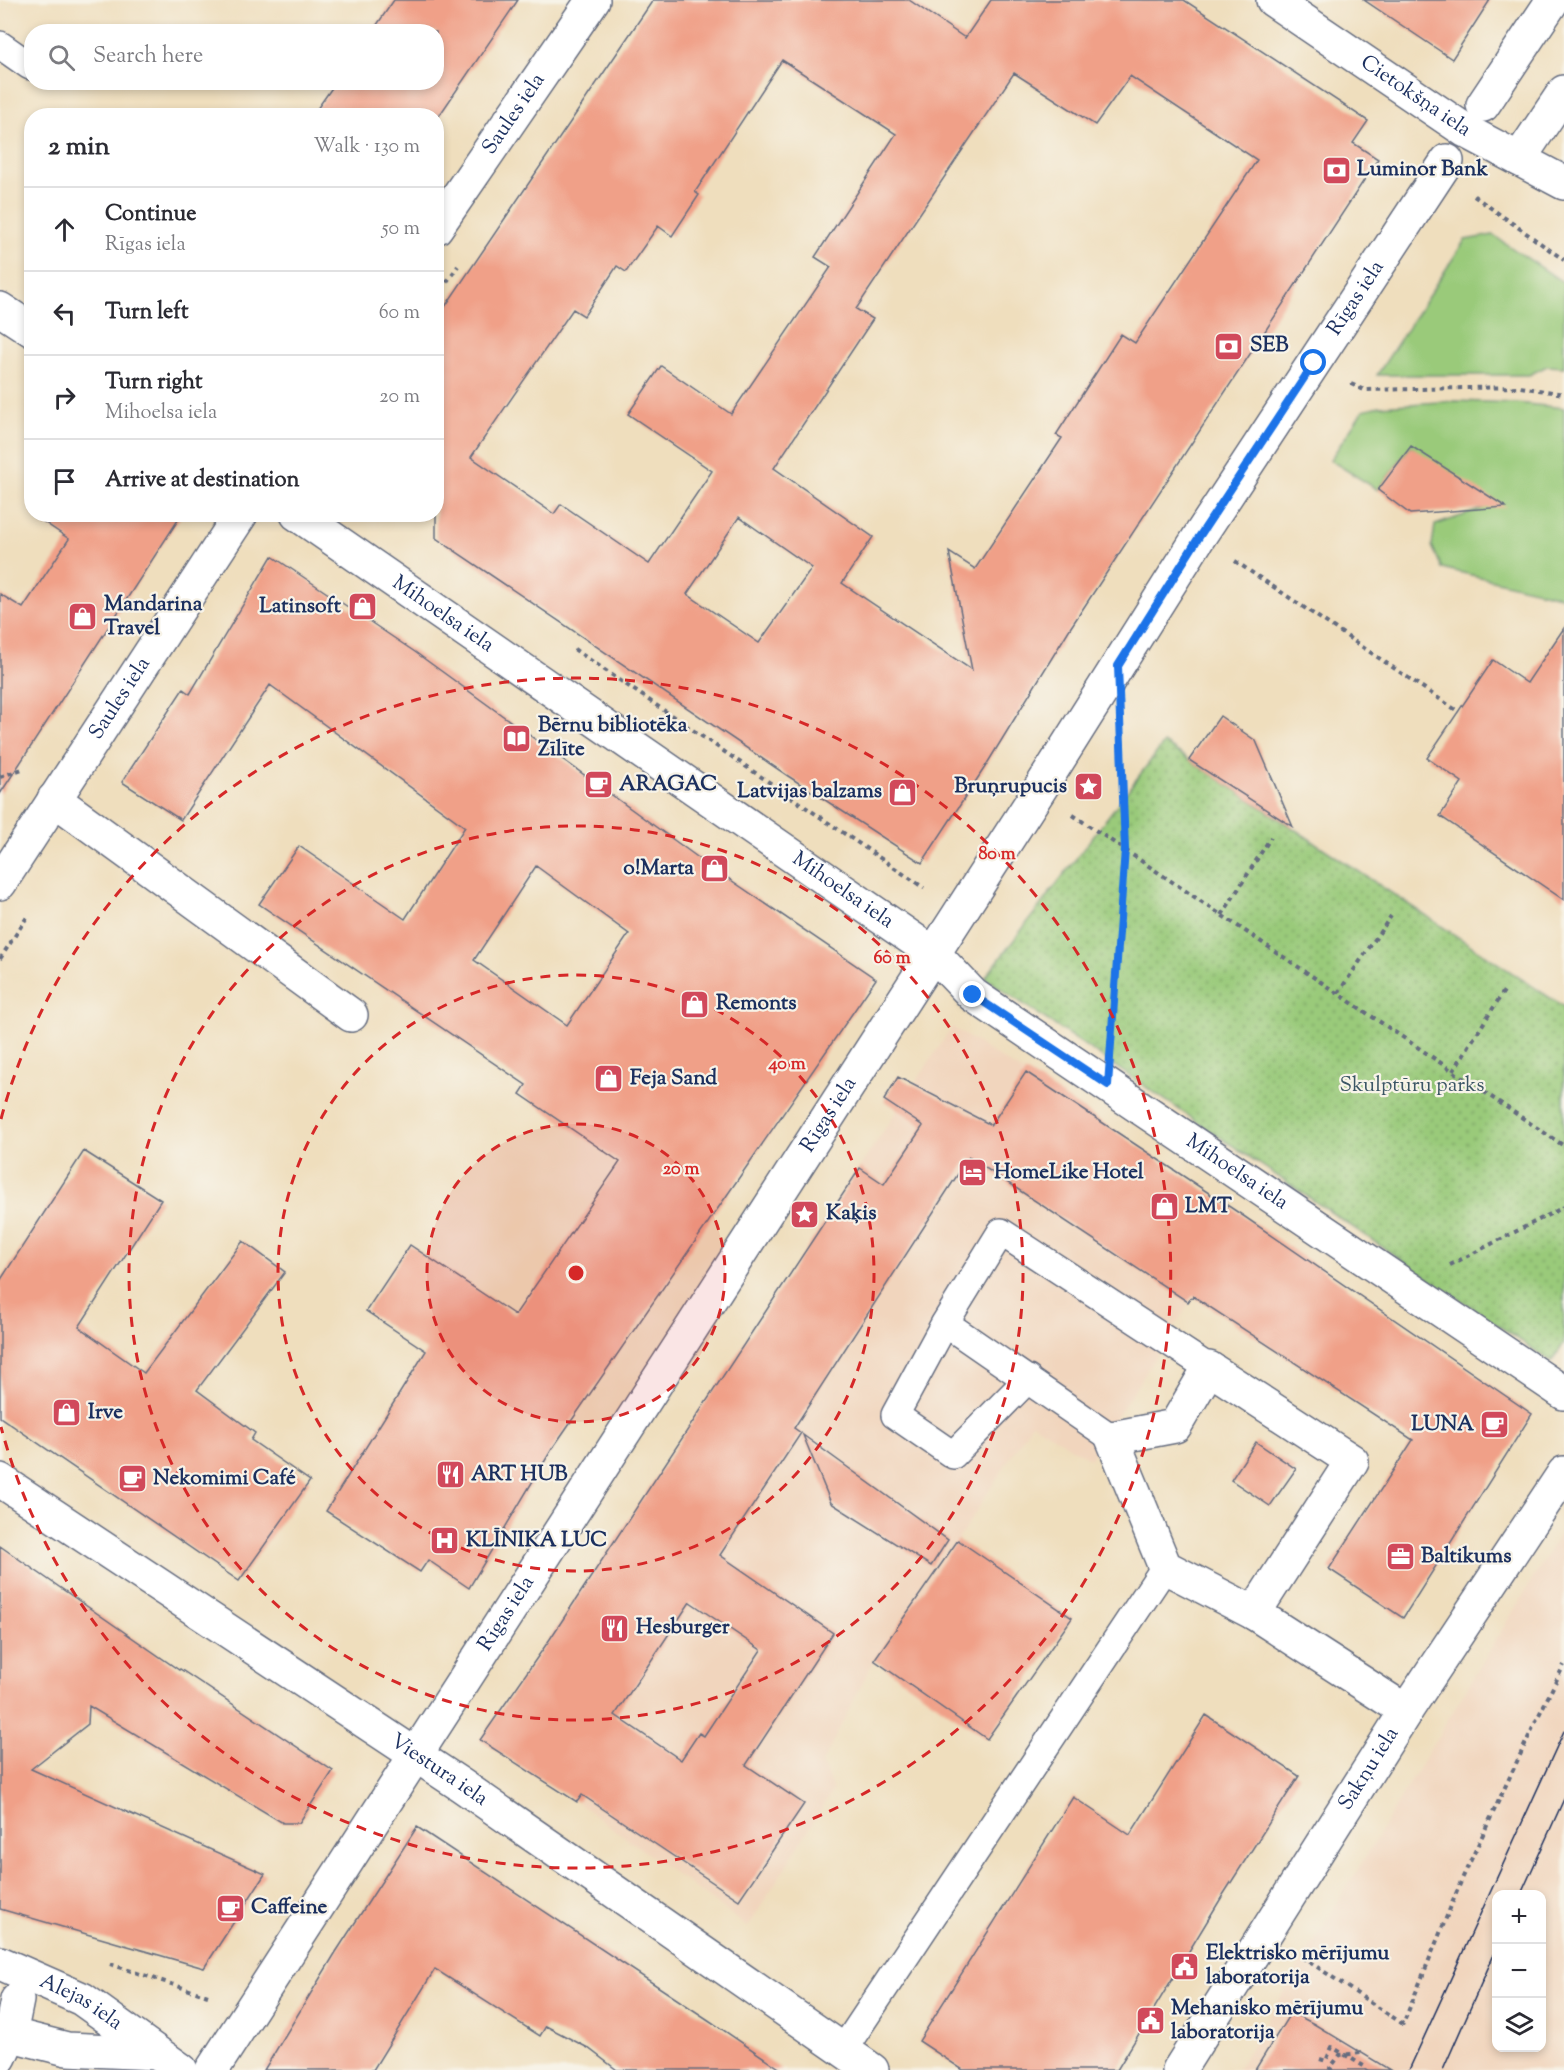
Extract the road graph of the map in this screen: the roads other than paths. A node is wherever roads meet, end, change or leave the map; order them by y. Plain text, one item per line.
1 (593, 0) edge
2 (1273, 0) edge
3 (1553, 0) edge
4 (0, 45) edge
5 (24, 62) edge
6 (1564, 92) edge
7 (1483, 105) dead end
8 (1519, 159) junction
9 (1443, 167) road end
10 (1564, 183) edge
11 (444, 216) edge
12 (0, 309) edge
13 (24, 325) edge
14 (236, 522) edge
15 (309, 522) edge
16 (54, 799) junction
17 (0, 883) edge
18 (933, 953) junction
19 (351, 1015) dead end
20 (945, 1323) junction
21 (1209, 1368) junction
22 (1028, 1379) junction
23 (1564, 1394) edge
24 (1112, 1438) junction
25 (1564, 1473) edge
26 (0, 1480) edge
27 (1165, 1567) junction
28 (1254, 1612) junction
29 (1406, 1711) junction
30 (414, 1755) junction
31 (0, 1963) edge
32 (17, 2000) dead end
33 (3, 2041) edge
34 (843, 2050) junction
35 (168, 2061) edge
36 (212, 2070) edge
37 (872, 2070) edge
38 (1179, 2070) edge

1 - 11 street, Saules iela
2 - 8 street, Cietokšņa iela
3 - 7 street
4 - 5 lane
6 - 8 street
8 - 10 street, Cietokšņa iela
9 - 18 street, Rīgas iela
12 - 13 street
14 - 16 street, Saules iela
15 - 18 street, Mihoelsa iela
16 - 17 street, Saules iela
16 - 19 street
18 - 23 street, Mihoelsa iela
18 - 30 street, Rīgas iela
20 - 21 lane
20 - 22 lane
20 - 22 lane
21 - 24 street
21 - 28 street
22 - 24 lane
24 - 27 street
25 - 29 street, Sakņu iela
26 - 30 street, Viestura iela
27 - 28 street
27 - 34 lane
28 - 29 street
29 - 38 street, Sakņu iela
30 - 34 street, Viestura iela
30 - 36 street, Rīgas iela
31 - 35 street, Alejas iela
32 - 33 street
33 - 35 street, Alejas iela
34 - 37 street, Viestura iela

